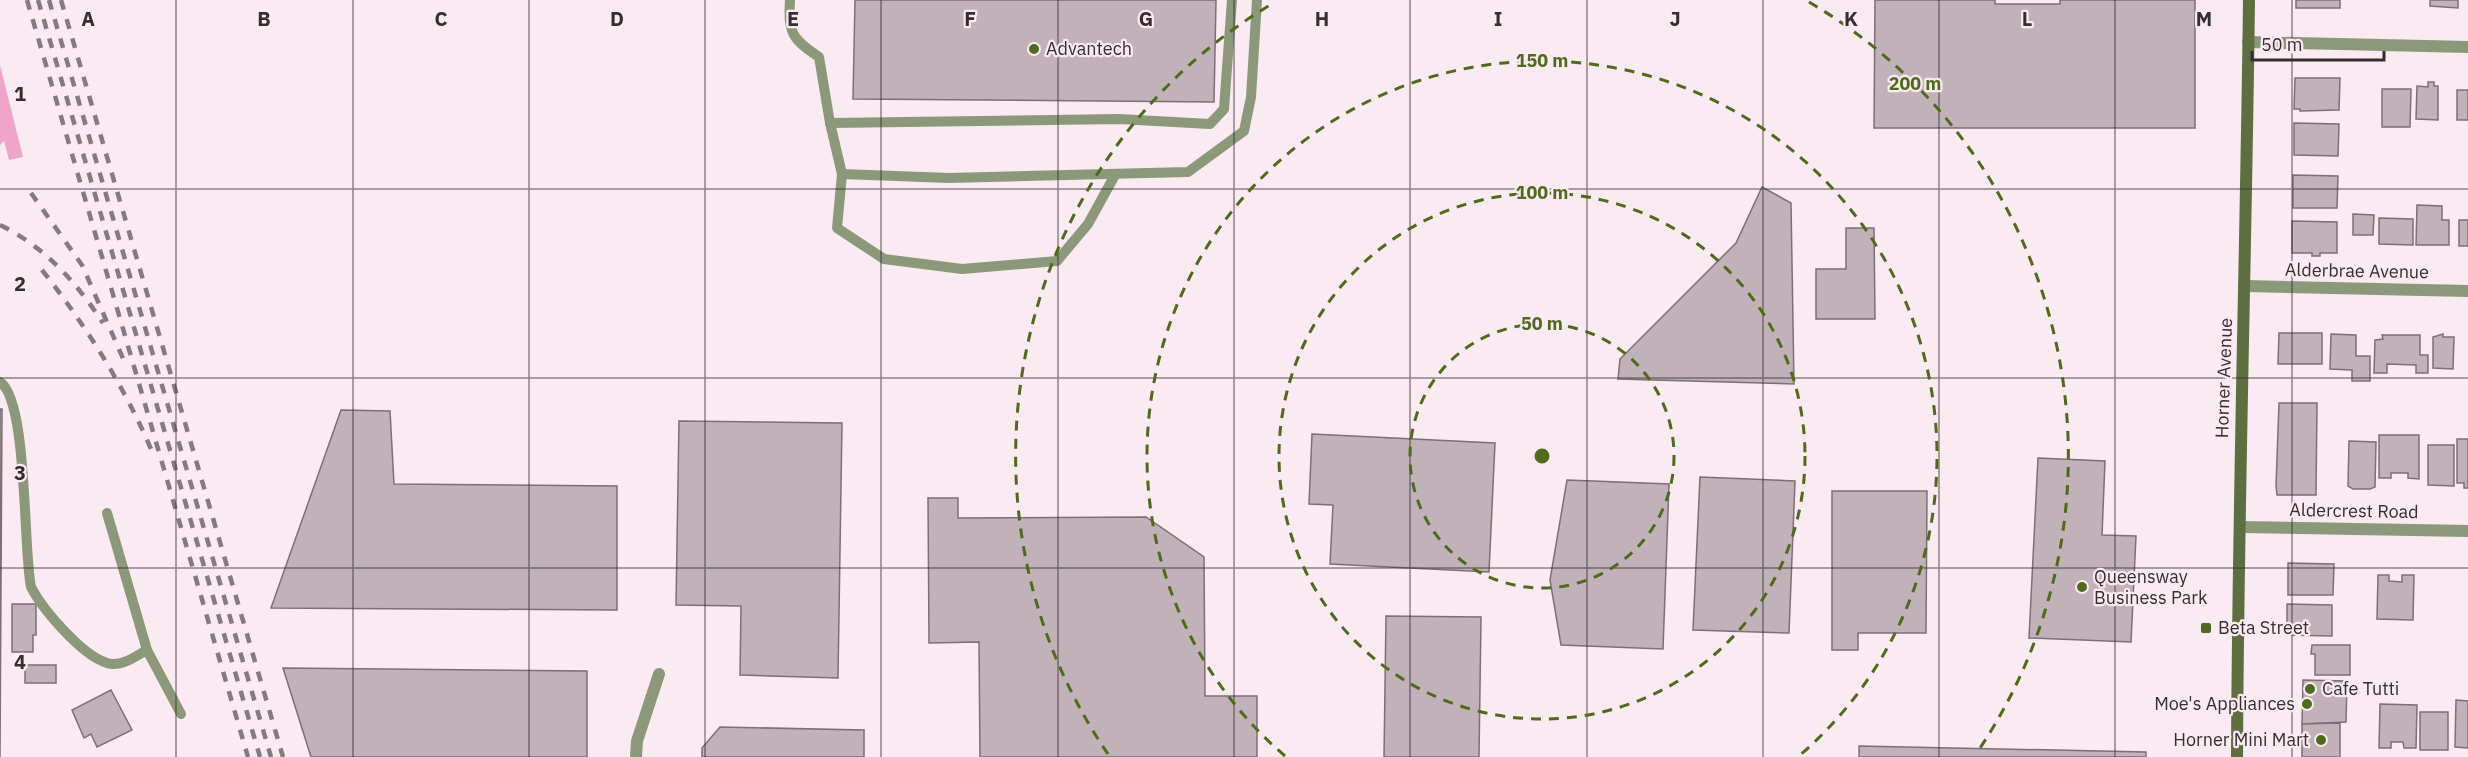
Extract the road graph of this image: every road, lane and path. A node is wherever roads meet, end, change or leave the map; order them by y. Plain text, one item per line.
1 (790, 0) edge
2 (1232, 0) edge
3 (1257, 0) edge
4 (2249, 0) edge
5 (2248, 42) junction
6 (2468, 47) edge
7 (830, 123) junction
8 (842, 174) junction
9 (1115, 175) junction
10 (2245, 286) junction
11 (2468, 291) edge
12 (0, 382) edge
13 (107, 513) dead end
14 (2240, 526) junction
15 (2468, 531) edge
16 (147, 650) junction
17 (659, 674) dead end
18 (181, 714) dead end
19 (636, 757) edge
20 (2237, 757) edge

1 - 7 lane
2 - 7 lane
3 - 9 lane
4 - 5 main road, Horner Avenue
5 - 6 street
5 - 10 main road, Horner Avenue
7 - 8 lane
8 - 9 lane
8 - 9 lane
10 - 11 street, Alderbrae Avenue
10 - 14 main road, Horner Avenue
12 - 16 lane
13 - 16 lane
14 - 15 street, Aldercrest Road
14 - 20 main road, Horner Avenue
16 - 18 lane
17 - 19 street

